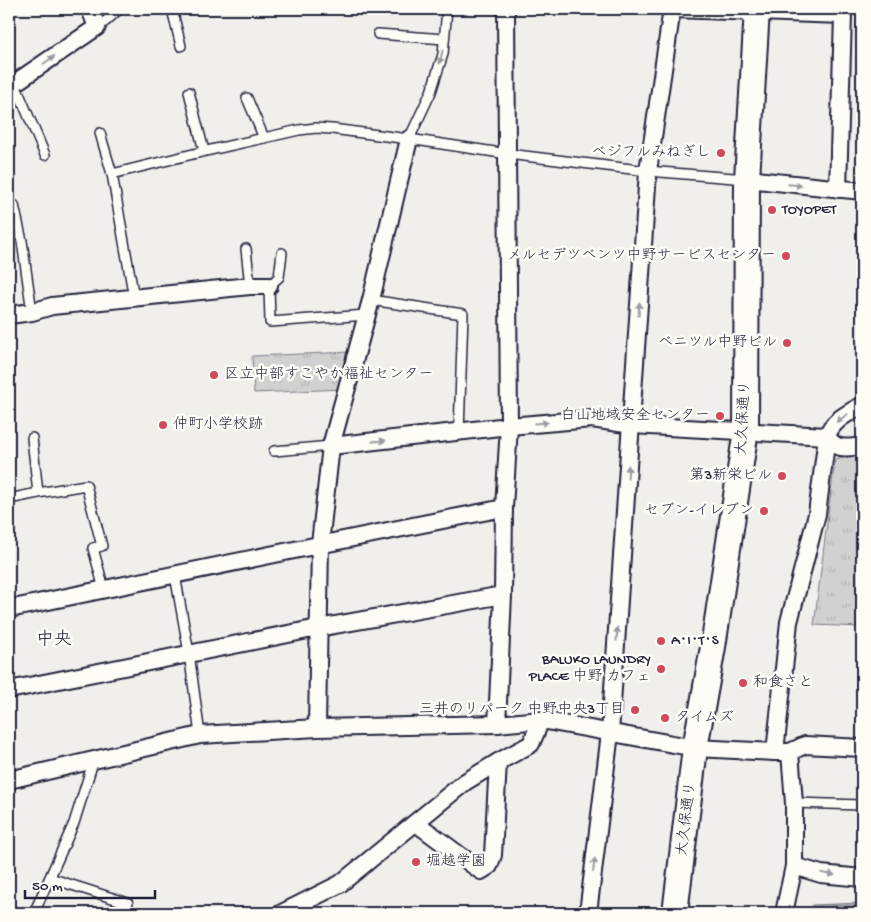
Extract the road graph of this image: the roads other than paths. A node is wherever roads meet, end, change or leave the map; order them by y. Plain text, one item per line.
1 (90, 9) edge
2 (119, 9) edge
3 (172, 9) edge
4 (447, 9) edge
5 (506, 9) edge
6 (673, 9) edge
7 (757, 10) edge
8 (97, 27) junction
9 (378, 34) dead end
10 (444, 39) junction
11 (182, 46) dead end
12 (12, 86) edge
13 (189, 92) dead end
14 (247, 98) dead end
15 (100, 134) dead end
16 (264, 138) junction
17 (409, 138) junction
18 (204, 151) junction
19 (508, 154) junction
20 (45, 156) dead end
21 (648, 170) junction
22 (112, 174) junction
23 (747, 179) junction
24 (838, 188) junction
25 (862, 191) edge
26 (14, 205) dead end
27 (246, 249) dead end
28 (282, 253) dead end
29 (250, 286) junction
30 (269, 286) junction
31 (134, 298) junction
32 (369, 308) junction
33 (32, 312) junction
34 (9, 315) edge
35 (862, 404) edge
36 (632, 425) junction
37 (509, 426) junction
38 (746, 430) junction
39 (458, 432) junction
40 (827, 436) junction
41 (32, 438) dead end
42 (331, 446) junction
43 (862, 446) edge
44 (274, 451) dead end
45 (38, 492) junction
46 (9, 499) edge
47 (504, 508) junction
48 (320, 544) junction
49 (176, 575) junction
50 (104, 589) junction
51 (503, 595) junction
52 (9, 609) edge
53 (318, 628) junction
54 (189, 653) junction
55 (9, 690) edge
56 (542, 720) junction
57 (497, 724) junction
58 (317, 728) junction
59 (610, 734) junction
60 (200, 735) junction
61 (695, 748) junction
62 (862, 748) edge
63 (783, 752) junction
64 (94, 760) junction
65 (498, 762) junction
66 (9, 780) edge
67 (794, 803) junction
68 (862, 805) edge
69 (416, 823) junction
70 (794, 866) junction
71 (50, 878) junction
72 (862, 878) edge
73 (128, 902) dead end
74 (34, 913) edge
75 (282, 913) edge
76 (588, 913) edge
77 (675, 913) edge
78 (784, 913) edge

1 - 8 street
2 - 8 lane
3 - 11 lane
4 - 10 lane
5 - 19 street
6 - 7 street
6 - 21 street
7 - 23 main road, 大久保通り
7 - 24 street
12 -> 8 street
9 - 10 lane
10 -> 17 lane
12 - 20 lane
13 - 18 lane
14 - 16 lane
15 - 22 lane
16 - 17 lane
16 - 18 lane
17 - 19 lane
17 - 32 street
18 - 22 lane
19 - 21 lane
19 - 37 street
21 - 23 lane
36 -> 21 street
22 - 31 lane
23 -> 24 street
23 - 38 main road, 大久保通り
24 - 25 street
26 - 33 lane
27 - 29 lane
28 - 30 lane
29 - 30 street
29 - 31 street
30 - 32 lane
31 - 33 street
32 - 39 lane
32 - 42 street
33 - 34 street
35 -> 40 street
37 -> 36 street
36 - 38 street
59 -> 36 street
37 - 39 street
37 - 47 street
38 - 40 street
38 - 61 main road, 大久保通り
42 -> 39 street
40 - 43 street
40 - 63 street
41 - 45 lane
42 - 44 lane
42 - 48 street
45 - 46 lane
45 - 50 lane
47 - 48 street
47 - 51 street
48 - 49 street
48 - 53 street
49 - 50 street
49 - 54 lane
50 - 52 street
51 - 53 street
51 - 57 street
53 - 54 street
53 - 58 street
54 - 55 street
54 - 60 lane
56 - 57 street
56 - 59 street
56 - 65 street
57 - 58 street
58 - 60 street
59 - 61 street
76 -> 59 street
60 - 64 street
61 - 63 street
61 - 77 main road, 大久保通り
62 - 63 street
63 - 67 street
64 - 66 street
64 - 71 lane
65 - 69 street
65 - 69 street
67 - 68 lane
67 - 70 street
69 - 75 street
70 -> 72 street
70 - 78 street
71 - 73 lane
71 - 74 lane

